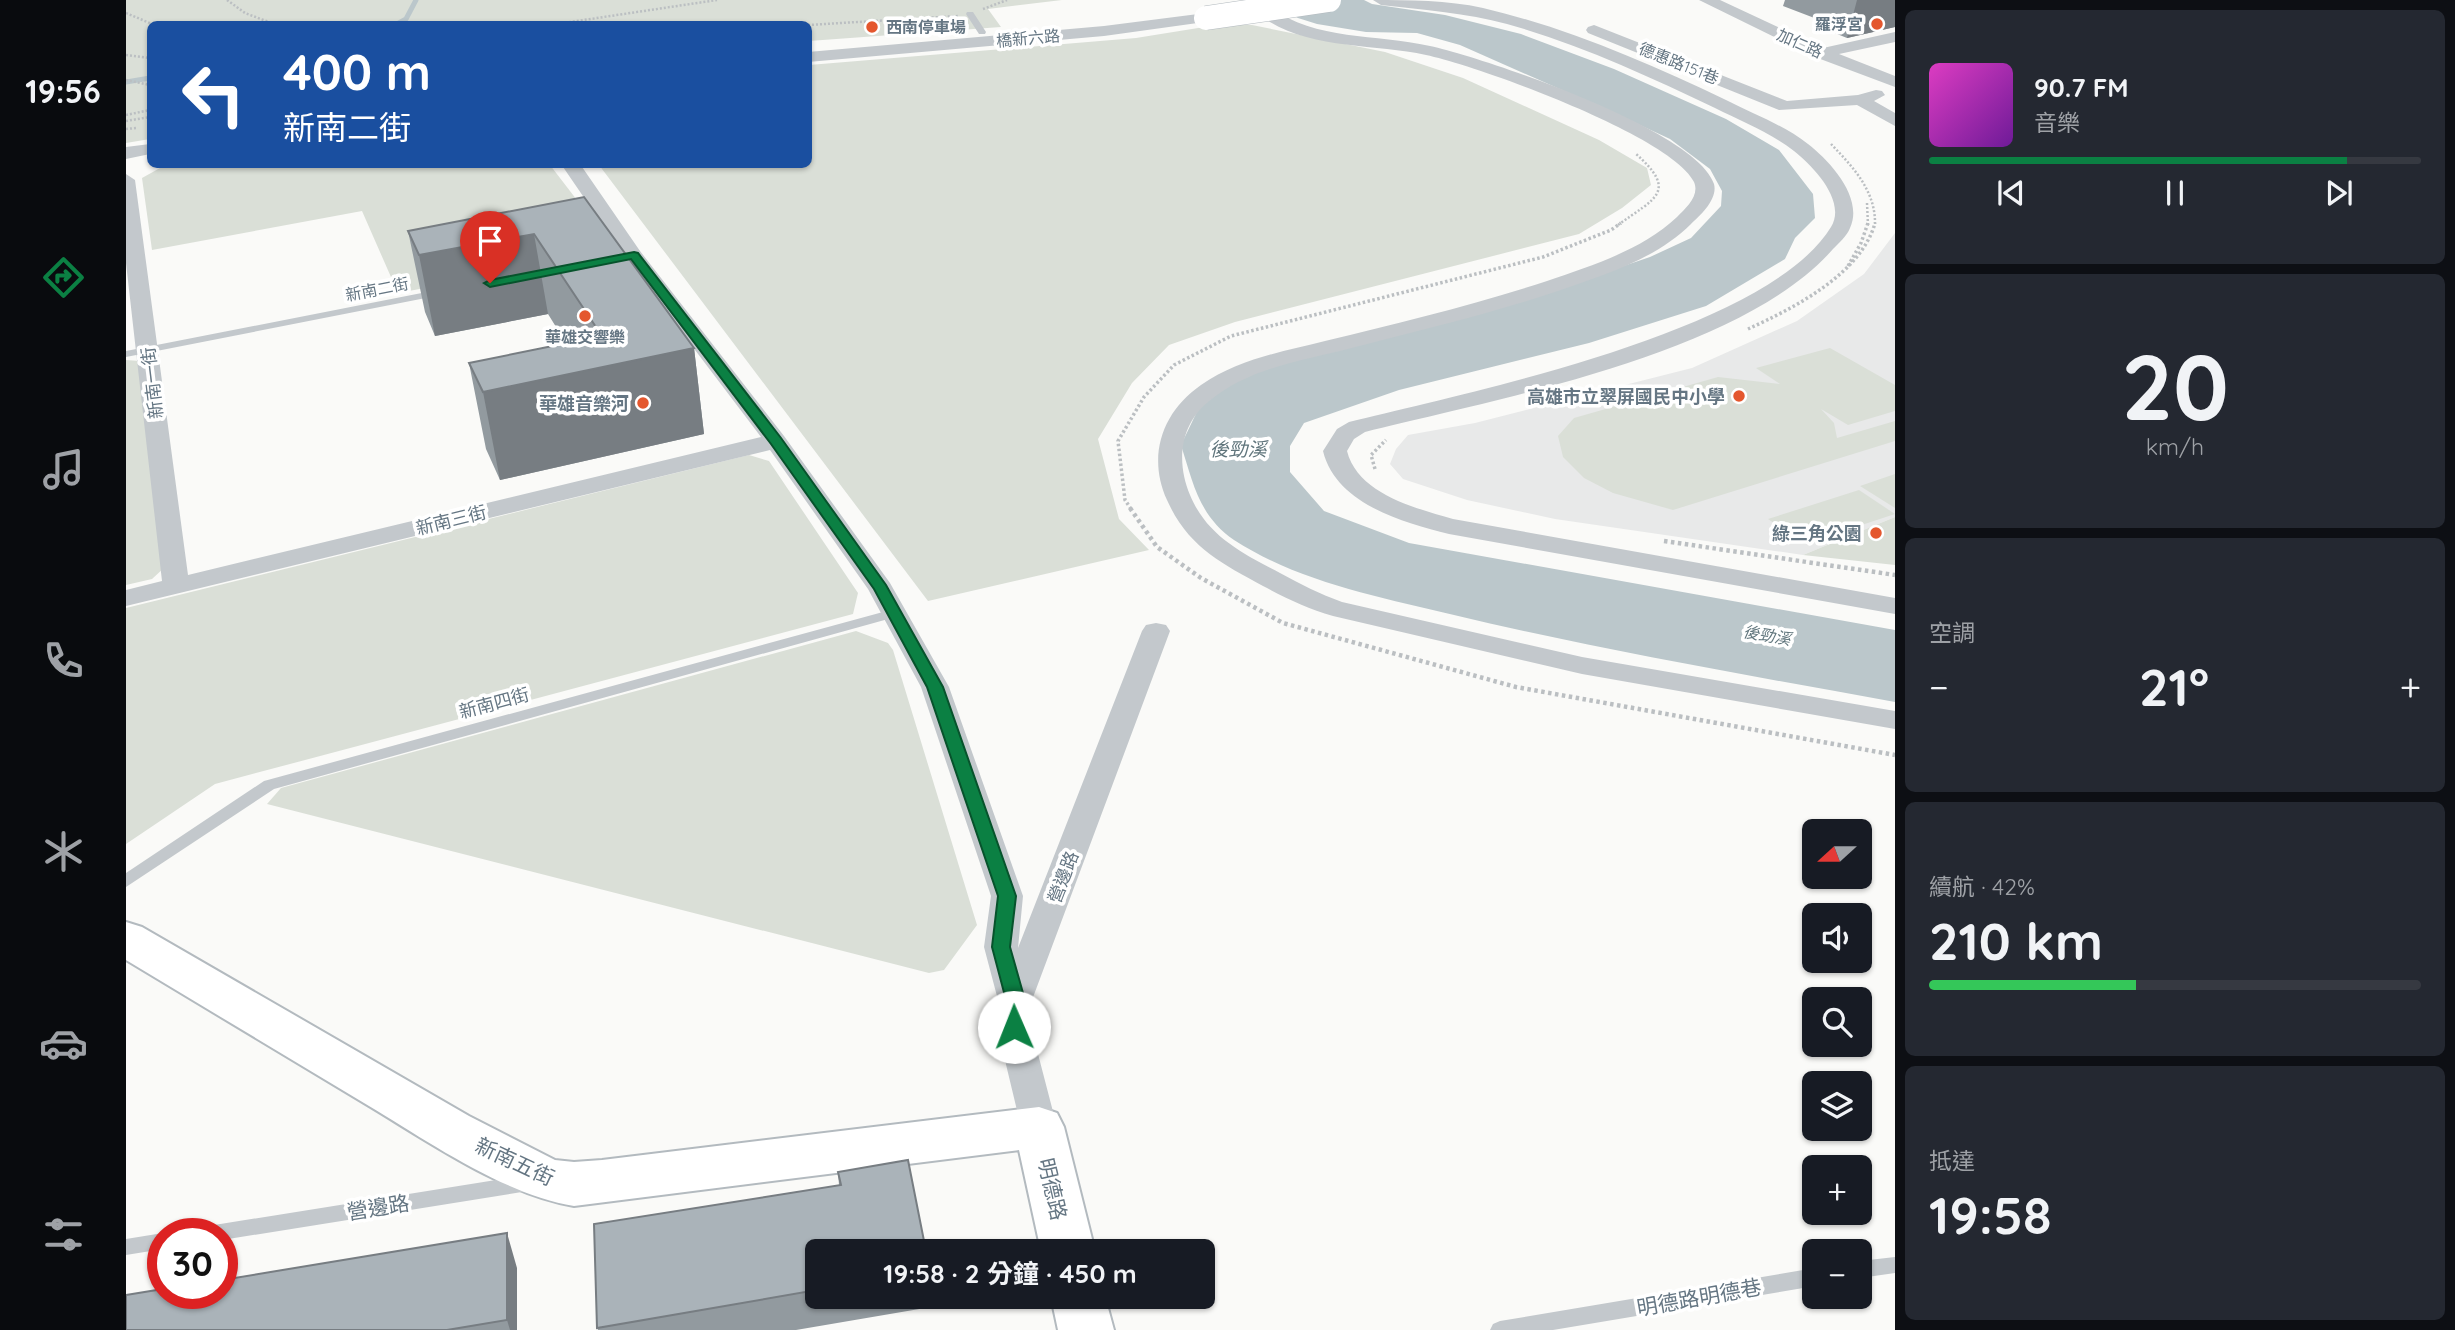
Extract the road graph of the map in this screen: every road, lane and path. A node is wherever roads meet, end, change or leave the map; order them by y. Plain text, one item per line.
1 (227, 0) edge
2 (716, 0) edge
3 (1007, 0) edge
4 (1252, 0) edge
5 (1260, 0) edge
6 (1329, 0) edge
7 (1381, 0) edge
8 (1500, 0) edge
9 (1707, 0) edge
10 (126, 13) edge
11 (970, 14) junction
12 (1200, 14) junction
13 (266, 21) edge
14 (576, 21) edge
15 (147, 22) edge
16 (812, 25) edge
17 (982, 32) junction
18 (1895, 37) edge
19 (812, 47) edge
20 (1821, 53) junction
21 (126, 55) edge
22 (812, 57) edge
23 (147, 58) edge
24 (126, 80) edge
25 (1895, 82) edge
26 (147, 85) edge
27 (1895, 89) edge
28 (1860, 100) junction
29 (147, 111) edge
30 (126, 115) edge
31 (147, 118) edge
32 (126, 121) edge
33 (1895, 121) edge
34 (136, 128) dead end
35 (126, 129) edge
36 (147, 150) edge
37 (126, 153) edge
38 (147, 158) edge
39 (126, 162) edge
40 (572, 168) edge
41 (126, 180) edge
42 (445, 292) edge
43 (137, 352) edge
44 (776, 441) junction
45 (1762, 556) dead end
46 (176, 586) junction
47 (126, 598) edge
48 (1887, 604) edge
49 (894, 613) junction
50 (1156, 631) dead end
51 (1895, 720) edge
52 (126, 881) edge
53 (126, 939) edge
54 (1015, 1000) junction
55 (1039, 1128) junction
56 (547, 1180) junction
57 (238, 1229) edge
58 (1065, 1239) edge
59 (147, 1244) edge
60 (126, 1247) edge
61 (1895, 1265) edge
62 (1872, 1268) edge
63 (1802, 1279) edge
64 (1081, 1309) edge
65 (1086, 1330) edge
66 (1500, 1330) edge

1 - 13 path
2 - 14 path
3 - 11 path
4 - 51 street
5 - 12 street
6 - 12 street, bridge
7 - 48 street
8 - 28 street, 德惠路151巷
9 - 20 street, 加仁路
10 - 15 path
11 - 16 path
11 - 17 lane
12 - 17 street, 橋新六路
12 - 22 street, 橋新六路
17 - 19 street, 橋新六路
18 - 20 street
20 - 25 street, 加仁路
21 - 23 path
24 - 26 path
27 - 28 street, 德惠路151巷
28 - 33 street
29 - 30 path
31 - 32 path
34 - 35 path
36 - 37 street
38 - 39 street
40 - 44 street
41 - 43 street, 新南一街
42 - 43 lane, 新南二街
43 - 46 street, 新南一街
44 - 46 street, 新南三街
44 - 49 street
45 - 48 street
46 - 47 street, 新南三街
49 - 52 lane, 新南四街
49 - 54 street
50 - 54 street, 營邊路
53 - 56 street, 新南五街
54 - 55 street, 營邊路
55 - 56 street, 新南五街
55 - 58 street, 明德路
56 - 57 lane, 營邊路
59 - 60 lane
61 - 62 lane
63 - 66 lane, 明德路明德巷
64 - 65 street

